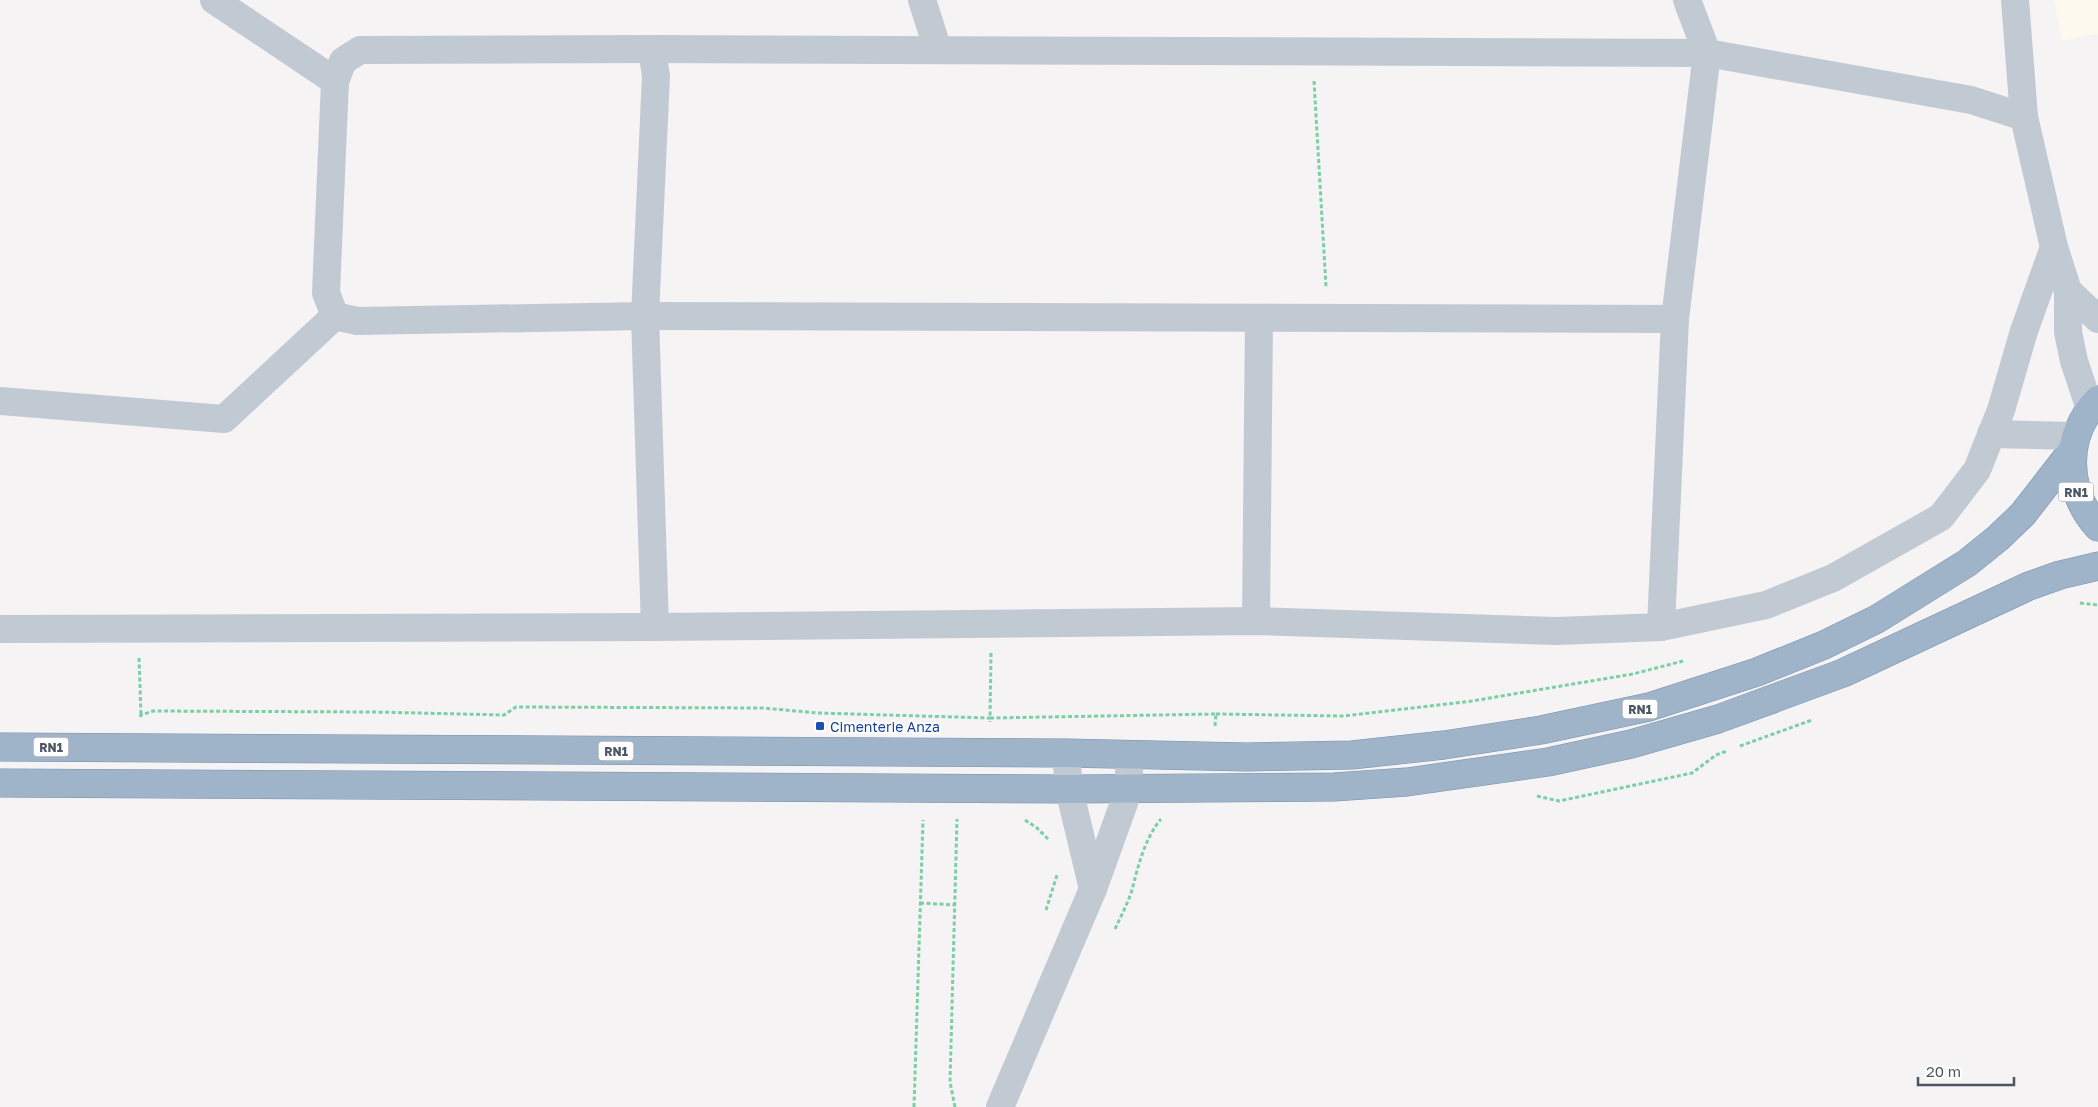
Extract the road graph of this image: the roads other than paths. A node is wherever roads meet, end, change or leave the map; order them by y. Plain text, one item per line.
1 (214, 0) edge
2 (922, 0) edge
3 (1688, 0) edge
4 (2014, 0) edge
5 (652, 49) junction
6 (938, 50) junction
7 (1707, 53) junction
8 (335, 81) junction
9 (2024, 117) junction
10 (2054, 247) junction
11 (2068, 291) junction
12 (334, 316) junction
13 (644, 316) junction
14 (1259, 318) junction
15 (1675, 319) junction
16 (2098, 319) edge
17 (0, 401) edge
18 (2094, 404) edge
19 (1991, 434) junction
20 (2074, 443) junction
21 (2098, 527) edge
22 (2098, 566) edge
23 (1256, 621) junction
24 (655, 627) junction
25 (1662, 627) junction
26 (0, 629) edge
27 (0, 747) edge
28 (1066, 753) junction
29 (1129, 755) junction
30 (0, 783) edge
31 (1129, 789) junction
32 (1069, 790) junction
33 (1093, 889) junction
34 (1000, 1107) edge

1 - 8 street
2 - 6 street
3 - 7 street
4 - 9 street
5 - 6 street
5 - 8 street
5 - 13 street
6 - 7 street
7 - 9 street
7 - 15 street
8 - 12 street
9 - 10 street
10 - 11 street
10 - 19 street
11 - 16 street
11 - 18 street
12 - 13 street
12 - 17 street
13 - 14 street
13 - 24 street
14 - 15 street
14 - 23 street
15 - 25 street
18 - 20 highway, RN1
19 - 20 street
19 - 25 street
20 - 21 highway, RN1
20 - 29 highway, RN1
22 - 31 highway, RN1
23 - 24 street
23 - 25 street
24 - 26 street
27 - 28 highway, RN1
28 - 29 highway, RN1
28 - 32 street
29 - 31 street
30 - 32 highway, RN1
31 - 32 highway, RN1
31 - 33 street
32 - 33 street
33 - 34 street

